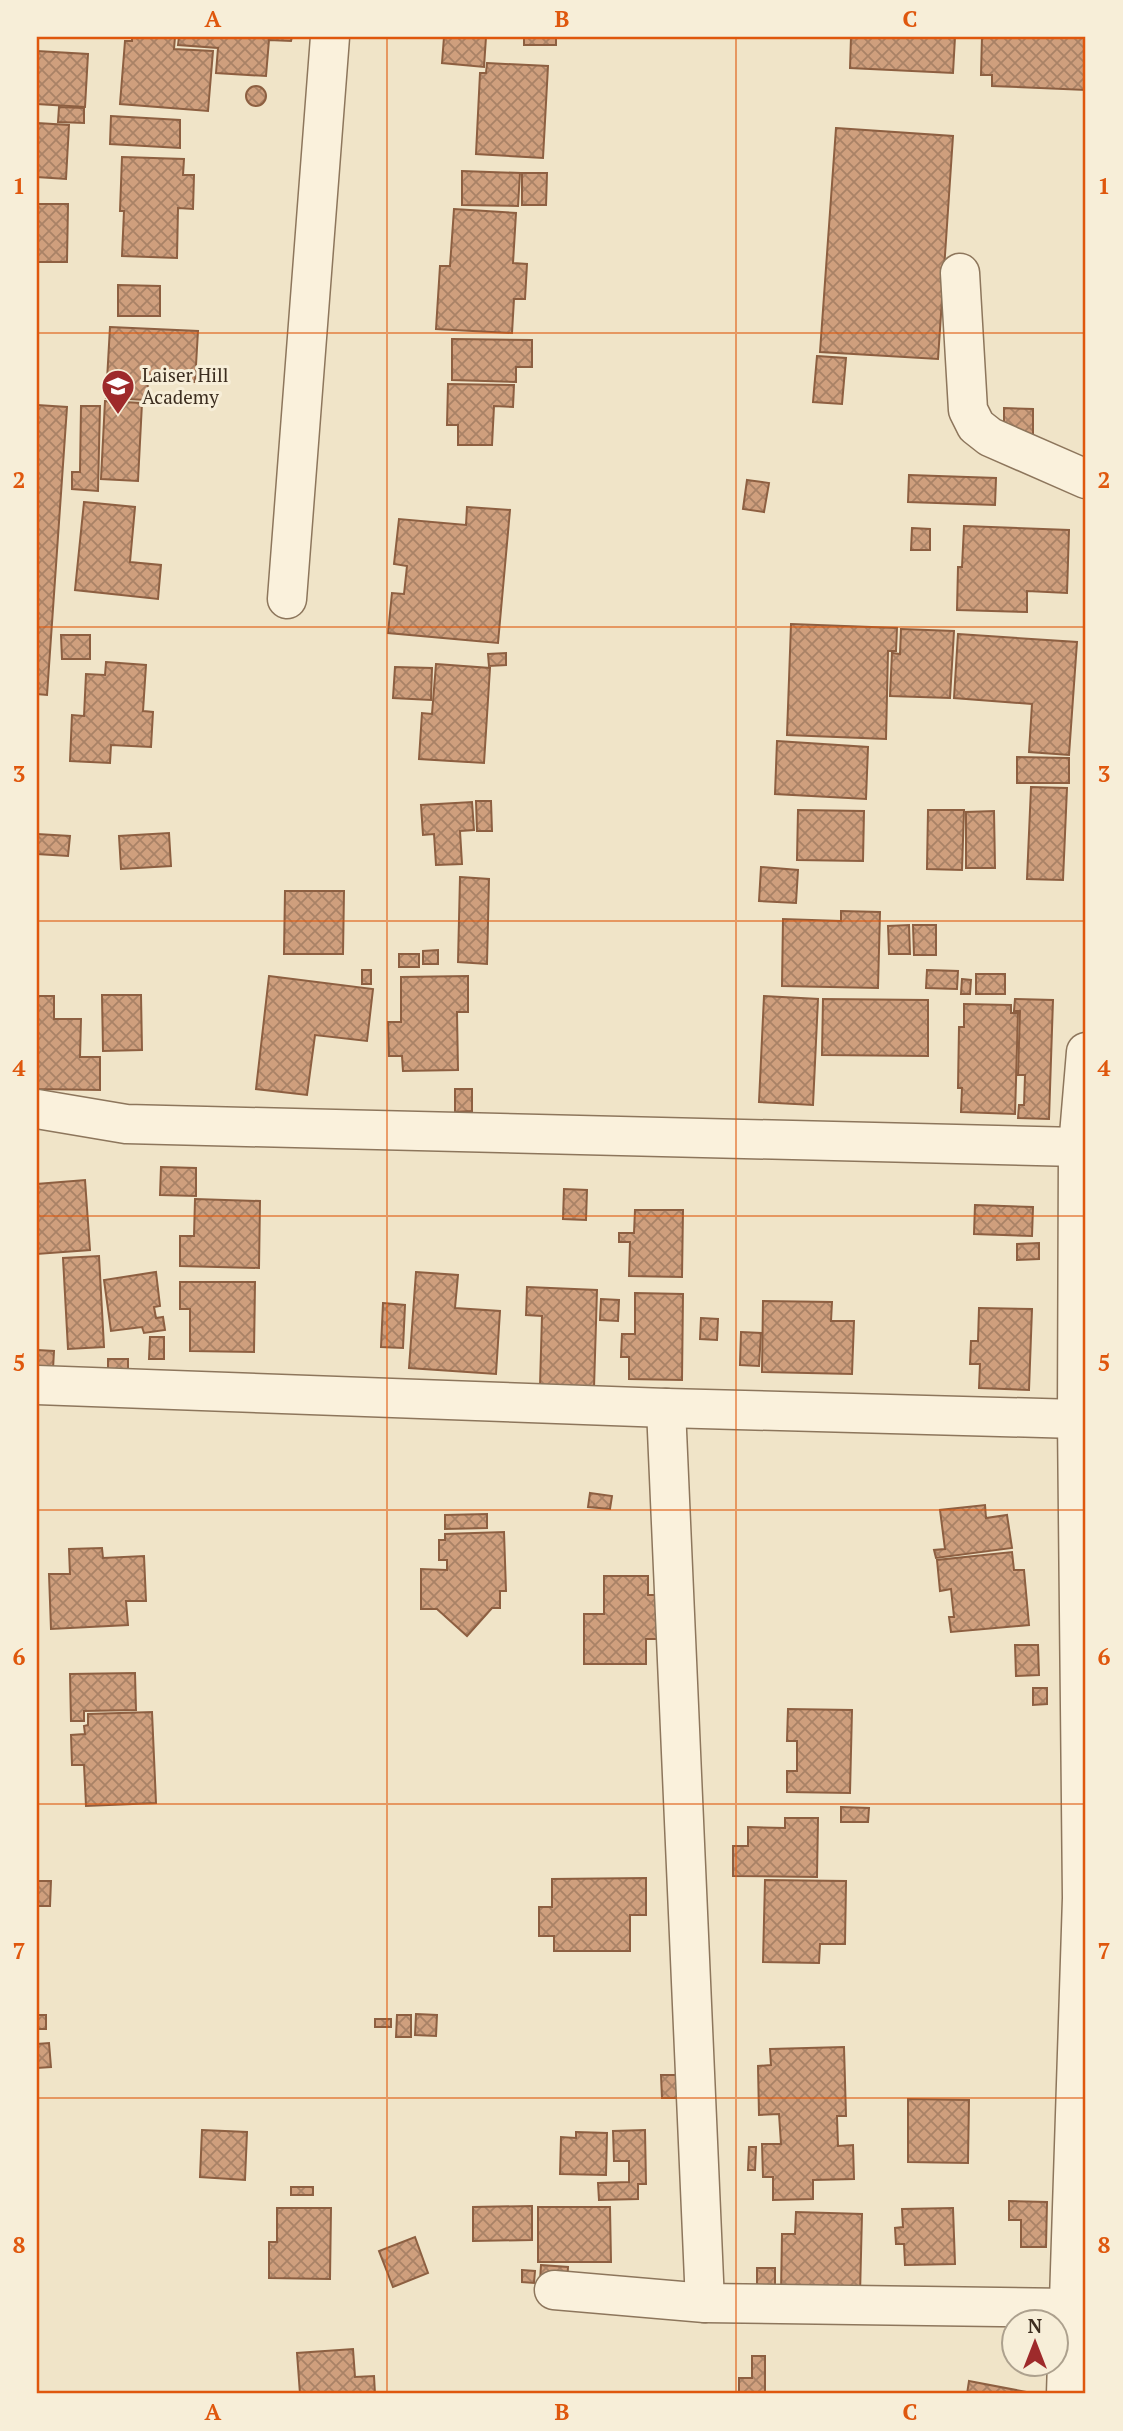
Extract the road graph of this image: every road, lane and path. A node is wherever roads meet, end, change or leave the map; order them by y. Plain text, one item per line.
1 (330, 37) edge
2 (960, 273) dead end
3 (1086, 479) edge
4 (287, 599) dead end
5 (1086, 1052) edge
6 (37, 1109) edge
7 (1078, 1147) junction
8 (37, 1385) edge
9 (666, 1408) junction
10 (1077, 1419) junction
11 (1084, 1898) edge
12 (554, 2290) dead end
13 (705, 2303) junction
14 (1069, 2308) joint

1 - 4 street
2 - 3 street
5 - 7 street
6 - 7 street
7 - 10 street
8 - 9 street
9 - 10 street
9 - 13 street
10 - 11 street
11 - 14 street
12 - 13 street
13 - 14 street

